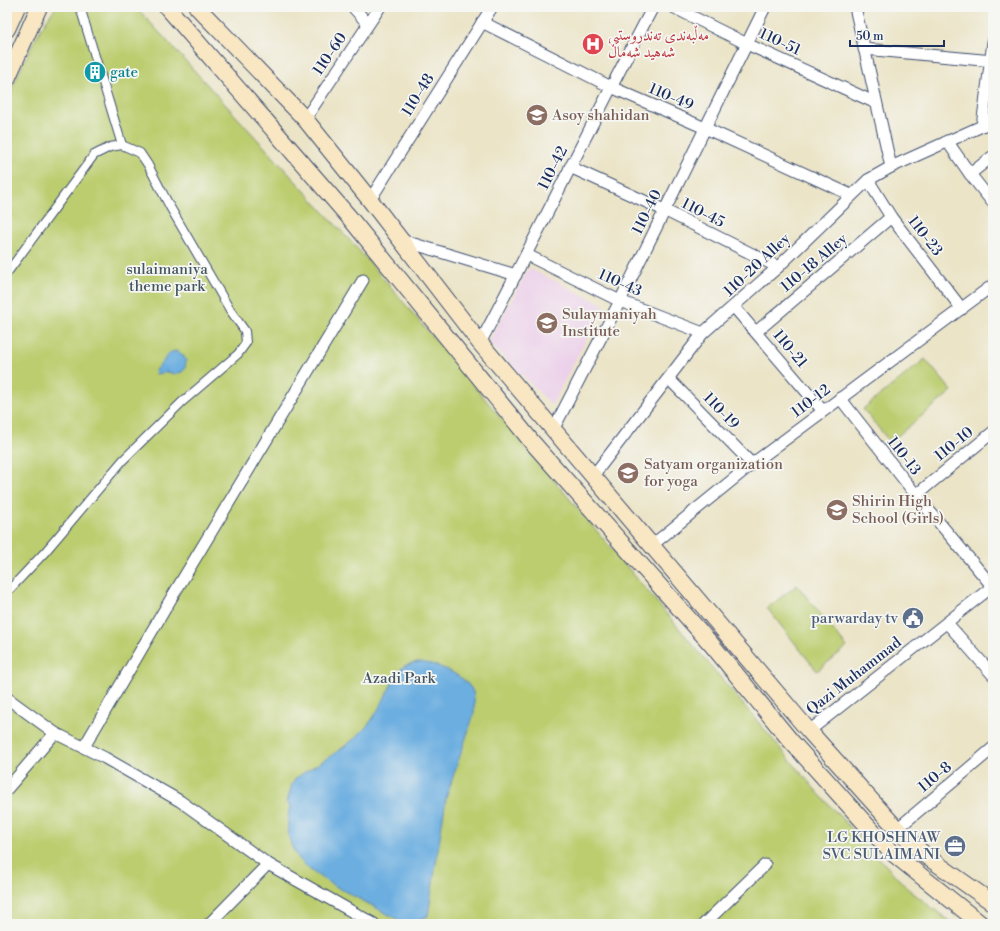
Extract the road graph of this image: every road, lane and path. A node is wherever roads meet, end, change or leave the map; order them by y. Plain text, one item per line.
1 (17, 7) edge
2 (80, 7) edge
3 (167, 7) edge
4 (197, 7) edge
5 (353, 7) edge
6 (380, 7) edge
7 (492, 7) edge
8 (654, 7) edge
9 (673, 7) edge
10 (765, 7) edge
11 (855, 7) edge
12 (40, 9) edge
13 (482, 22) junction
14 (368, 24) junction
15 (7, 29) edge
16 (993, 42) edge
17 (747, 44) junction
18 (864, 49) junction
19 (992, 61) edge
20 (7, 78) edge
21 (610, 87) junction
22 (876, 103) junction
23 (305, 119) junction
24 (993, 119) edge
25 (982, 126) junction
26 (705, 128) junction
27 (947, 141) junction
28 (122, 145) junction
29 (993, 156) edge
30 (570, 167) junction
31 (891, 167) junction
32 (970, 174) junction
33 (868, 180) junction
34 (851, 195) junction
35 (370, 200) junction
36 (993, 203) edge
37 (664, 210) junction
38 (891, 217) junction
39 (401, 240) junction
40 (526, 255) junction
41 (778, 267) junction
42 (7, 273) edge
43 (516, 274) junction
44 (363, 280) dead end
45 (993, 285) edge
46 (620, 301) junction
47 (734, 307) junction
48 (962, 309) junction
49 (756, 332) junction
50 (703, 333) junction
51 (480, 343) junction
52 (669, 379) junction
53 (840, 398) junction
54 (823, 411) junction
55 (553, 430) junction
56 (993, 432) edge
57 (752, 464) junction
58 (593, 476) junction
59 (916, 495) junction
60 (616, 503) junction
61 (598, 518) junction
62 (651, 546) junction
63 (993, 587) edge
64 (7, 590) edge
65 (947, 623) junction
66 (993, 676) edge
67 (7, 698) edge
68 (809, 731) junction
69 (55, 733) junction
70 (84, 748) junction
71 (993, 748) edge
72 (7, 789) edge
73 (897, 829) junction
74 (268, 864) junction
75 (765, 865) dead end
76 (993, 903) edge
77 (209, 924) edge
78 (374, 924) edge
79 (704, 924) edge
80 (981, 924) edge

1 - 15 main road
2 - 28 street
3 - 61 main road
4 - 23 main road
5 - 14 street
6 - 14 street, 110-60
7 - 13 street, 110-48
8 - 21 street, 110-42
9 - 17 street, 110-51
10 - 17 street, 110-40
11 - 18 street
12 - 20 main road
13 - 21 street, 110-49
13 - 35 street, 110-48
14 - 23 street, 110-60
16 - 19 street
17 - 22 street, 110-51
17 - 26 street, 110-40
18 - 19 street
18 - 22 street
19 - 25 street
21 - 26 street, 110-49
21 - 30 street, 110-42
22 - 31 street
23 - 35 main road
24 - 25 street, 110-20 Alley
25 - 27 street, 110-20 Alley
26 - 34 street, 110-49
26 - 37 street, 110-40
27 - 31 street, 110-20 Alley
27 - 32 street
28 - 42 street
28 - 64 street
29 - 32 street
30 - 37 street, 110-45
30 - 40 street, 110-42
31 - 33 street, 110-20 Alley
32 - 36 street
33 - 34 street, 110-20 Alley
33 - 38 street, 110-23
34 - 41 street, 110-20 Alley
35 - 39 main road
37 - 41 street, 110-45
37 - 46 street, 110-40
38 - 48 street, 110-23
38 - 49 street, 110-18 Alley
39 - 43 street
39 - 51 main road
40 - 43 street, 110-42
40 - 46 street, 110-43
41 - 47 street, 110-20 Alley
43 - 51 street, 110-42
44 - 70 street
45 - 48 street, 110-12
46 - 50 street, 110-43
46 - 55 street, 110-40
47 - 49 street, 110-21
47 - 50 street, 110-20 Alley
48 - 53 street, 110-12
49 - 54 street, 110-21
50 - 52 street, 110-20 Alley
51 - 55 main road
52 - 57 street, 110-19
52 - 58 street, 110-20 Alley
53 - 54 street, 110-12
53 - 59 street, 110-13
54 - 57 street, 110-12
55 - 58 main road
56 - 59 street, 110-10
57 - 62 street, 110-12
58 - 60 main road
59 - 63 street, 110-13
60 - 61 main road
60 - 62 main road
61 - 80 main road
62 - 68 main road
63 - 65 street, Qazi Muhammad
65 - 66 street
65 - 68 street, Qazi Muhammad
67 - 69 street
68 - 73 main road
69 - 70 street
69 - 72 street
70 - 74 street
71 - 73 street, 110-8
73 - 76 main road
74 - 77 street
74 - 78 street
75 - 79 street

